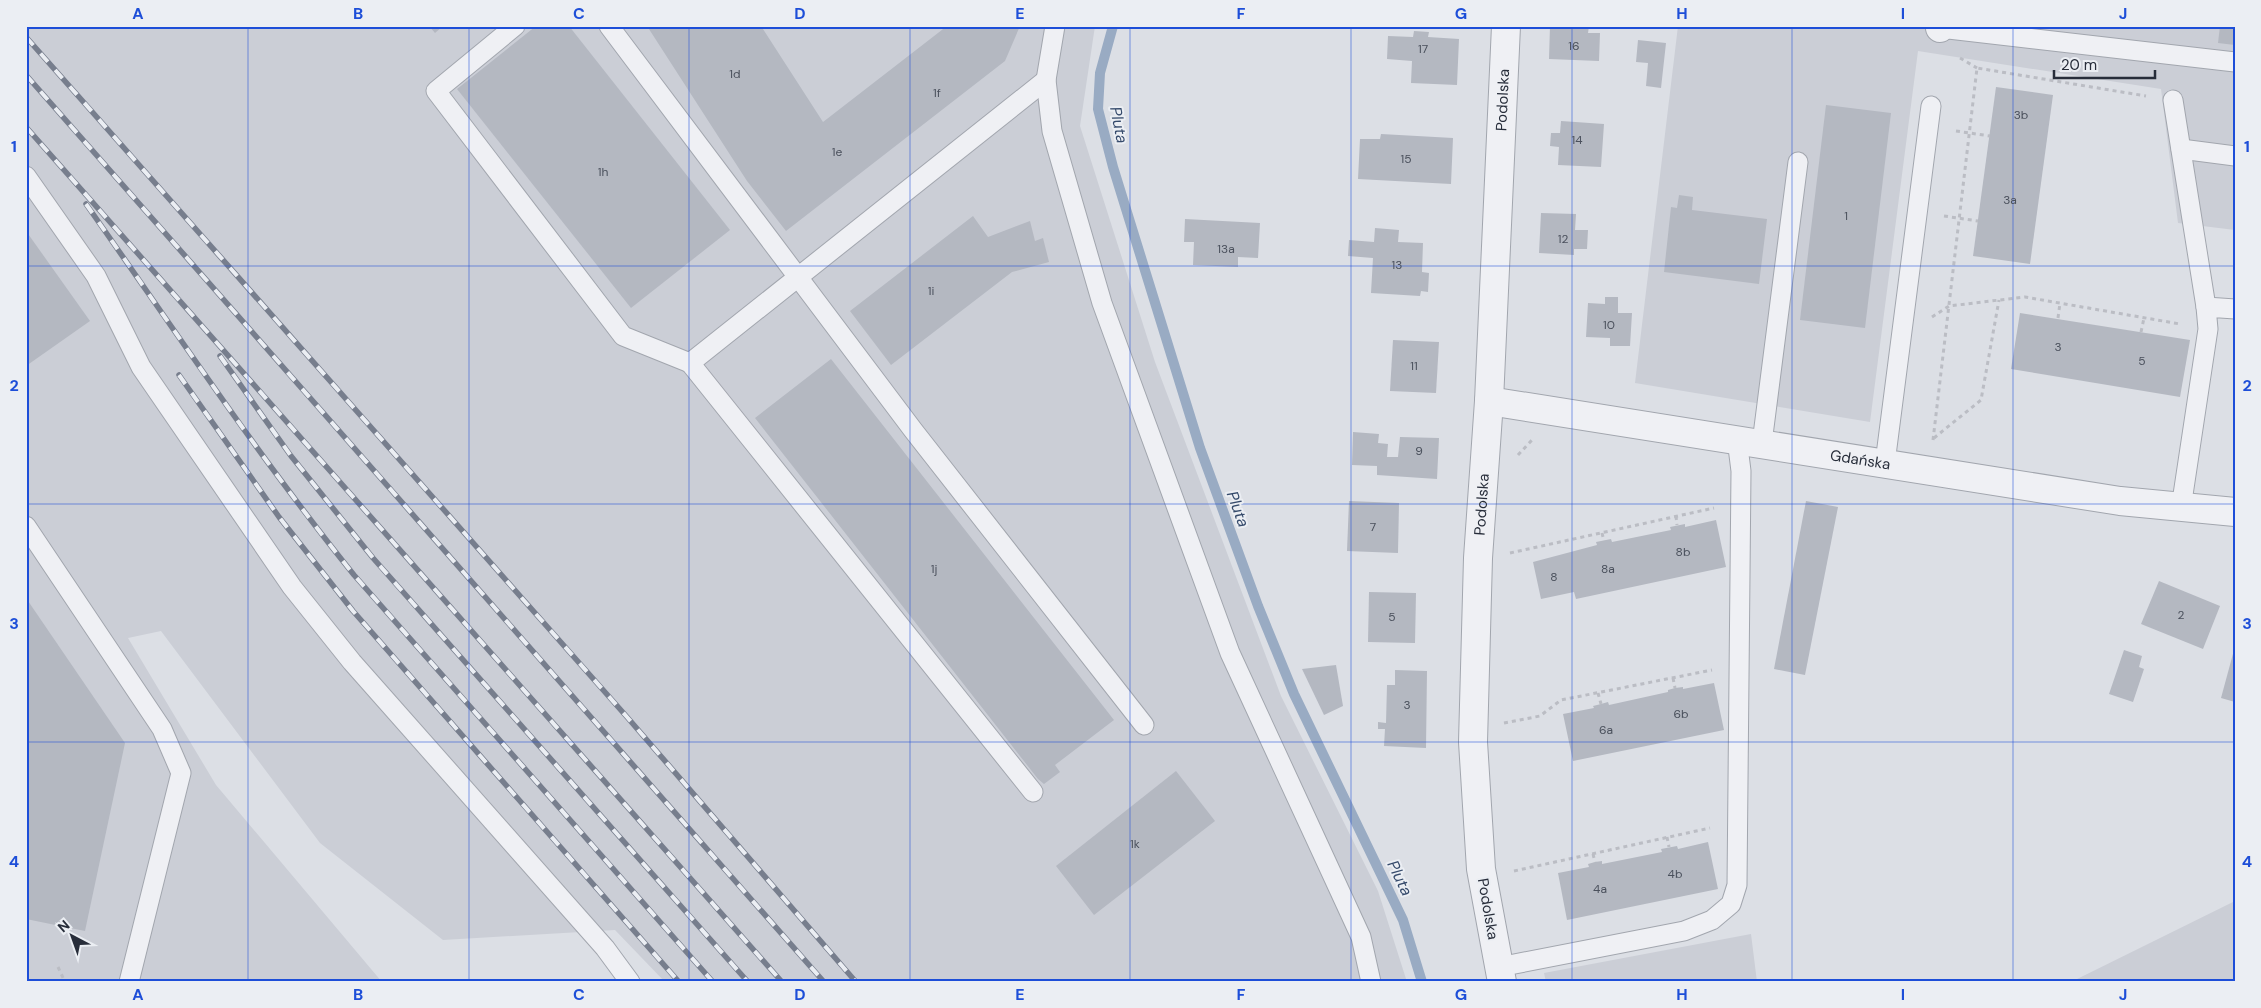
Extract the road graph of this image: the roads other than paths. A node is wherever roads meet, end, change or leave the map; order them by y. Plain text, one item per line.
1 (516, 26) edge
2 (609, 26) edge
3 (1055, 26) edge
4 (1506, 26) edge
5 (1941, 27) edge
6 (2235, 62) edge
7 (1046, 80) junction
8 (2173, 100) road end
9 (1931, 106) dead end
10 (2181, 149) junction
11 (2235, 156) edge
12 (1798, 162) dead end
13 (26, 176) edge
14 (796, 277) junction
15 (2206, 307) junction
16 (2235, 309) edge
17 (690, 363) junction
18 (1488, 401) junction
19 (1750, 441) junction
20 (1885, 462) junction
21 (2180, 508) junction
22 (2235, 512) edge
23 (26, 526) edge
24 (1144, 725) dead end
25 (1033, 792) dead end
26 (1500, 975) edge
27 (129, 982) edge
28 (630, 982) edge
29 (1371, 982) edge

1 - 17 lane
2 - 14 lane
3 - 7 lane
4 - 18 street, Podolska
5 - 6 lane
7 - 14 lane
7 - 29 lane
8 - 10 lane
9 - 20 lane
10 - 11 lane
10 - 15 lane
12 - 19 lane
13 - 28 lane
14 - 17 lane
14 - 24 lane
15 - 16 lane
15 - 21 lane
17 - 25 lane
18 - 19 street, Gdańska
18 - 26 street, Podolska
19 - 20 street, Gdańska
19 - 26 lane
20 - 21 street, Gdańska
21 - 22 street, Gdańska
23 - 27 lane

